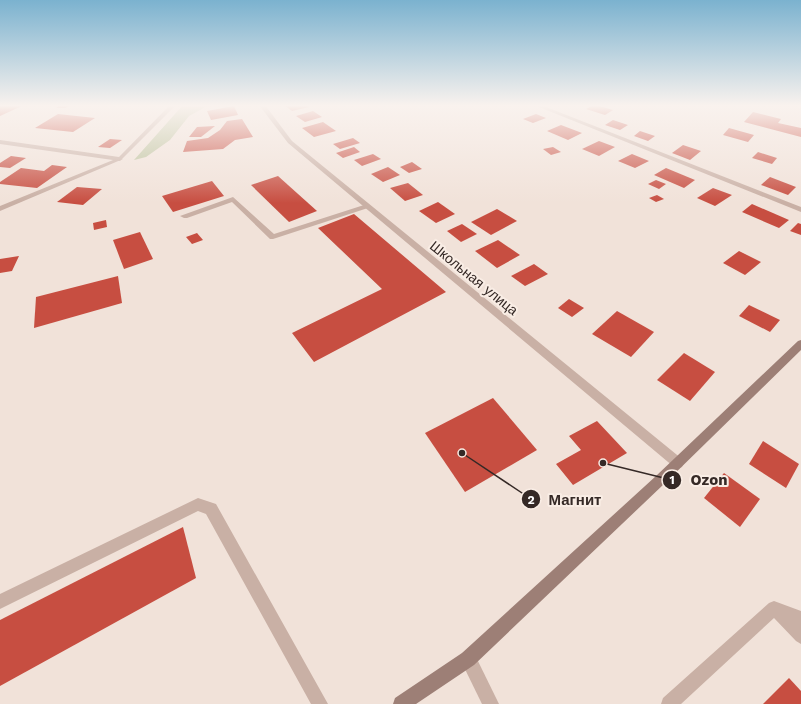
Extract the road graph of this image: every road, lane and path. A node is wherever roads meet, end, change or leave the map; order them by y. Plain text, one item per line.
1 (141, 138) edge
2 (287, 138) edge
3 (620, 138) edge
4 (0, 142) edge
5 (120, 159) junction
6 (367, 207) junction
7 (0, 209) edge
8 (801, 210) edge
9 (184, 216) dead end
10 (801, 344) edge
11 (678, 463) junction
12 (0, 602) edge
13 (774, 608) junction
14 (801, 618) edge
15 (801, 636) edge
16 (468, 659) junction
17 (320, 704) edge
18 (401, 704) edge
19 (491, 704) edge
20 (670, 704) edge

1 - 5 street
2 - 6 street, Школьная улица
3 - 8 street
4 - 5 street
5 - 7 street
6 - 9 street
6 - 11 street, Школьная улица
10 - 11 street
11 - 16 street
12 - 17 street
13 - 14 street
13 - 15 street
13 - 20 street
16 - 18 street
16 - 19 street

